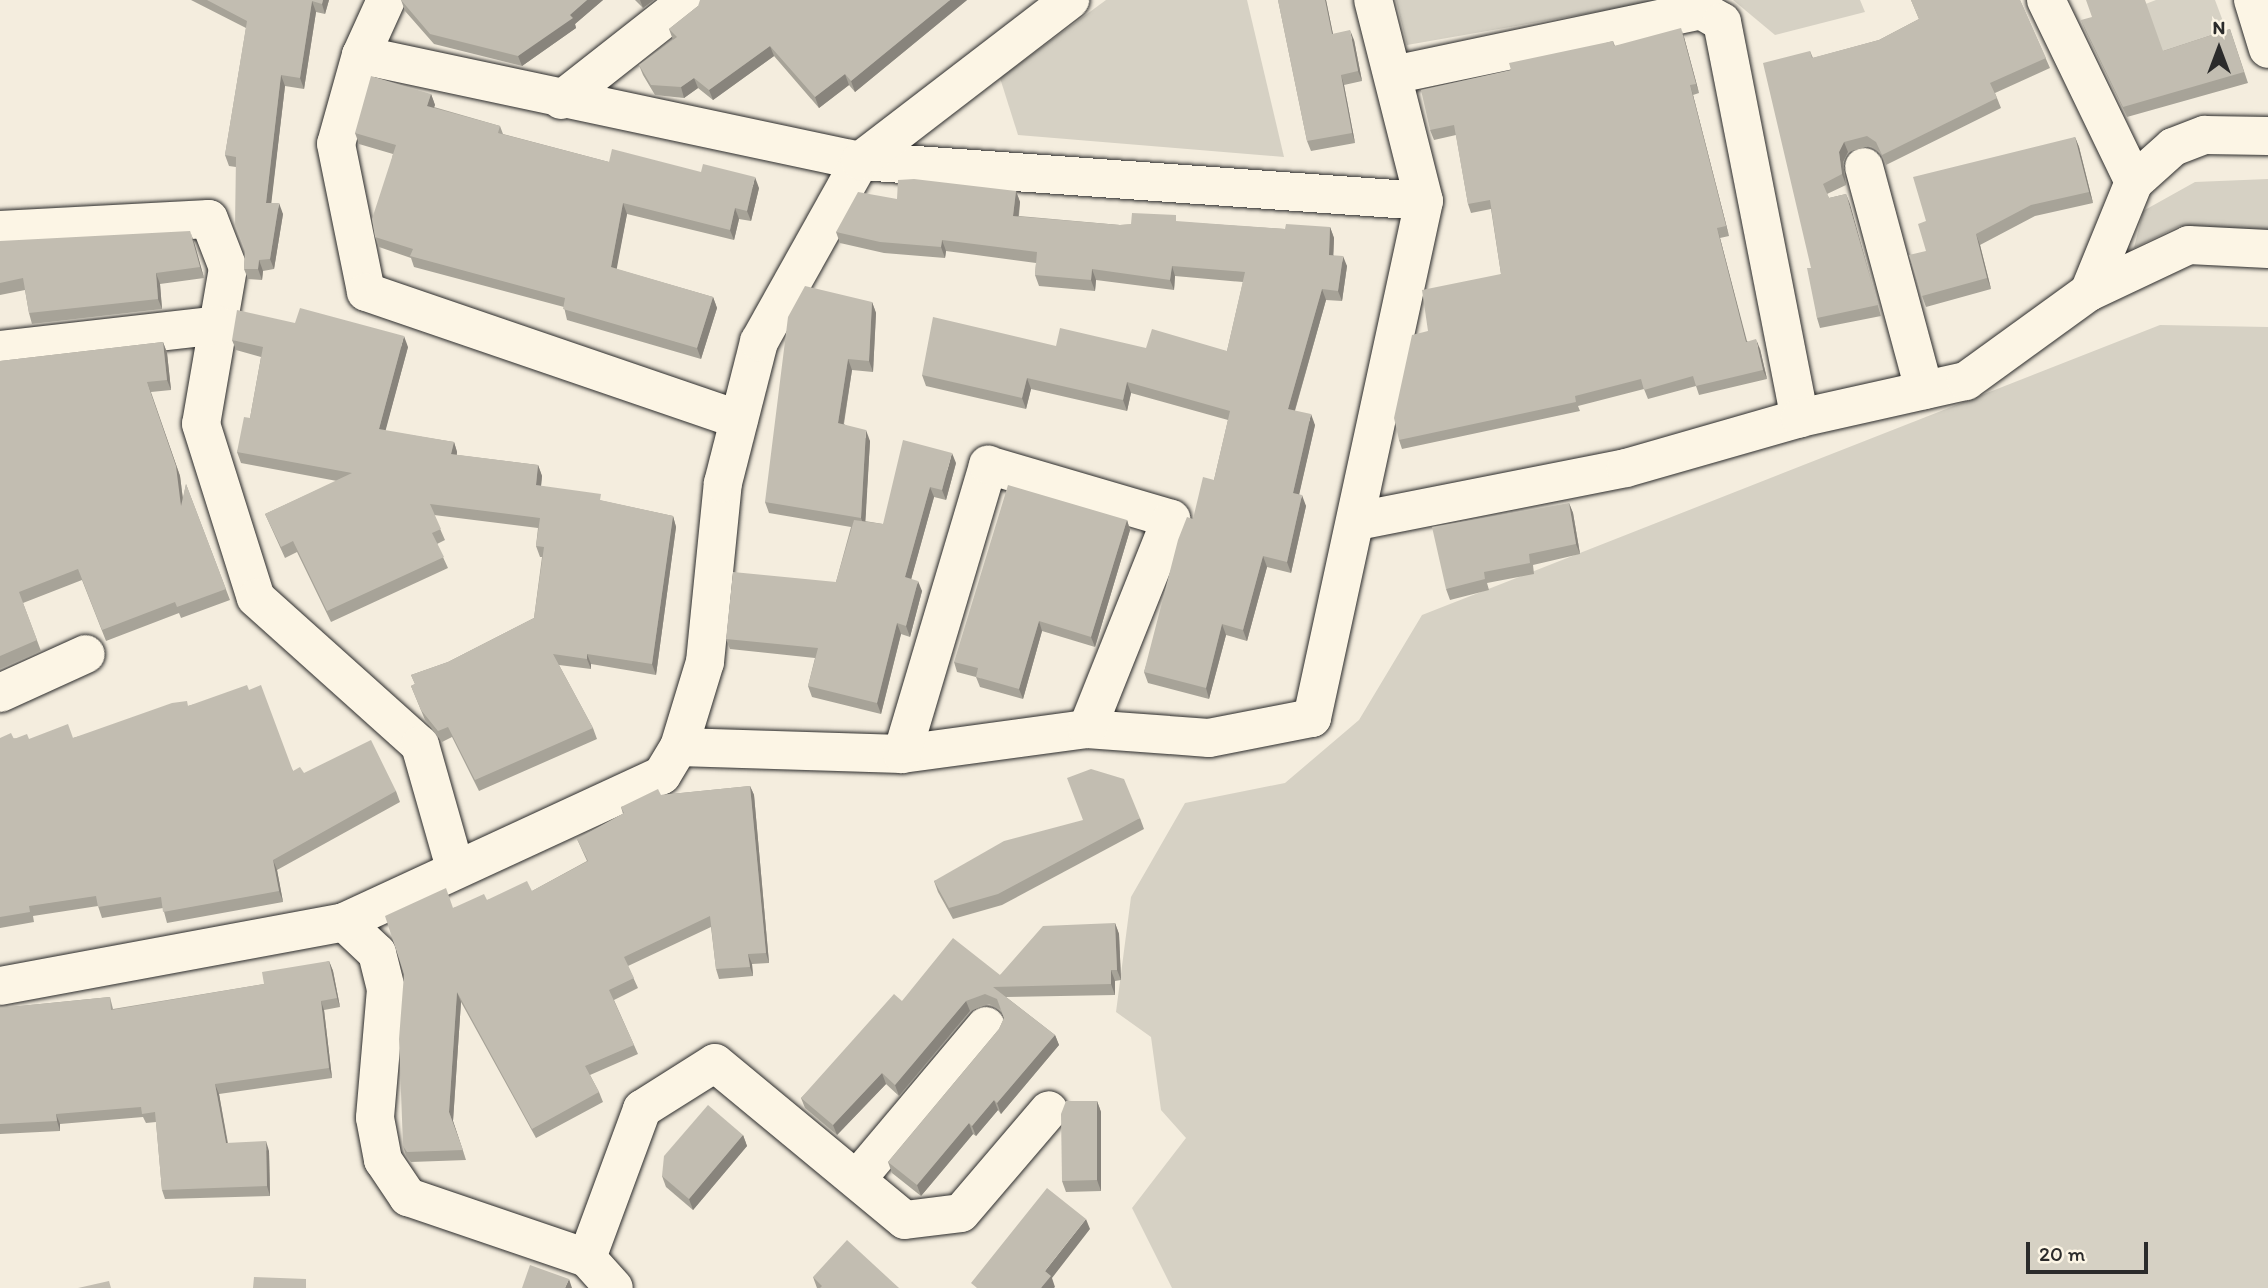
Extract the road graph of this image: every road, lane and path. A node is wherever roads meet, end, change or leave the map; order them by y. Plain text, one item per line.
1 (386, 0) edge
2 (688, 0) edge
3 (1070, 0) edge
4 (1373, 0) edge
5 (2046, 0) edge
6 (2253, 0) edge
7 (2268, 49) edge
8 (361, 55) junction
9 (1393, 75) junction
10 (561, 100) junction
11 (2268, 136) edge
12 (860, 161) junction
13 (1864, 167) dead end
14 (2134, 182) junction
15 (1424, 201) junction
16 (0, 230) edge
17 (2268, 249) edge
18 (2088, 292) junction
19 (218, 325) junction
20 (0, 350) edge
21 (1924, 390) junction
22 (1800, 418) junction
23 (739, 420) junction
24 (1358, 521) junction
25 (86, 654) dead end
26 (0, 693) edge
27 (1087, 729) junction
28 (679, 747) junction
29 (902, 754) junction
30 (455, 868) junction
31 (344, 922) junction
32 (0, 986) edge
33 (986, 1026) dead end
34 (1049, 1110) dead end
35 (857, 1180) junction
36 (587, 1258) junction
37 (614, 1288) edge

1 - 8 street
2 - 10 street
3 - 12 street
4 - 9 street
5 - 14 street
6 - 7 street
8 - 10 street
8 - 23 street
9 - 15 street
9 - 22 street
10 - 12 street
11 - 14 street
12 - 15 street
12 - 23 street
13 - 21 street
14 - 18 street
15 - 24 street
16 - 19 street
17 - 18 street
18 - 21 street
19 - 20 street
19 - 30 street
21 - 22 street
22 - 24 street
23 - 28 street
24 - 27 street
25 - 26 street
27 - 29 street
27 - 29 street
28 - 29 street
28 - 30 street
30 - 31 street
31 - 32 street
31 - 36 street
33 - 35 street
34 - 35 street
35 - 36 street
36 - 37 street

